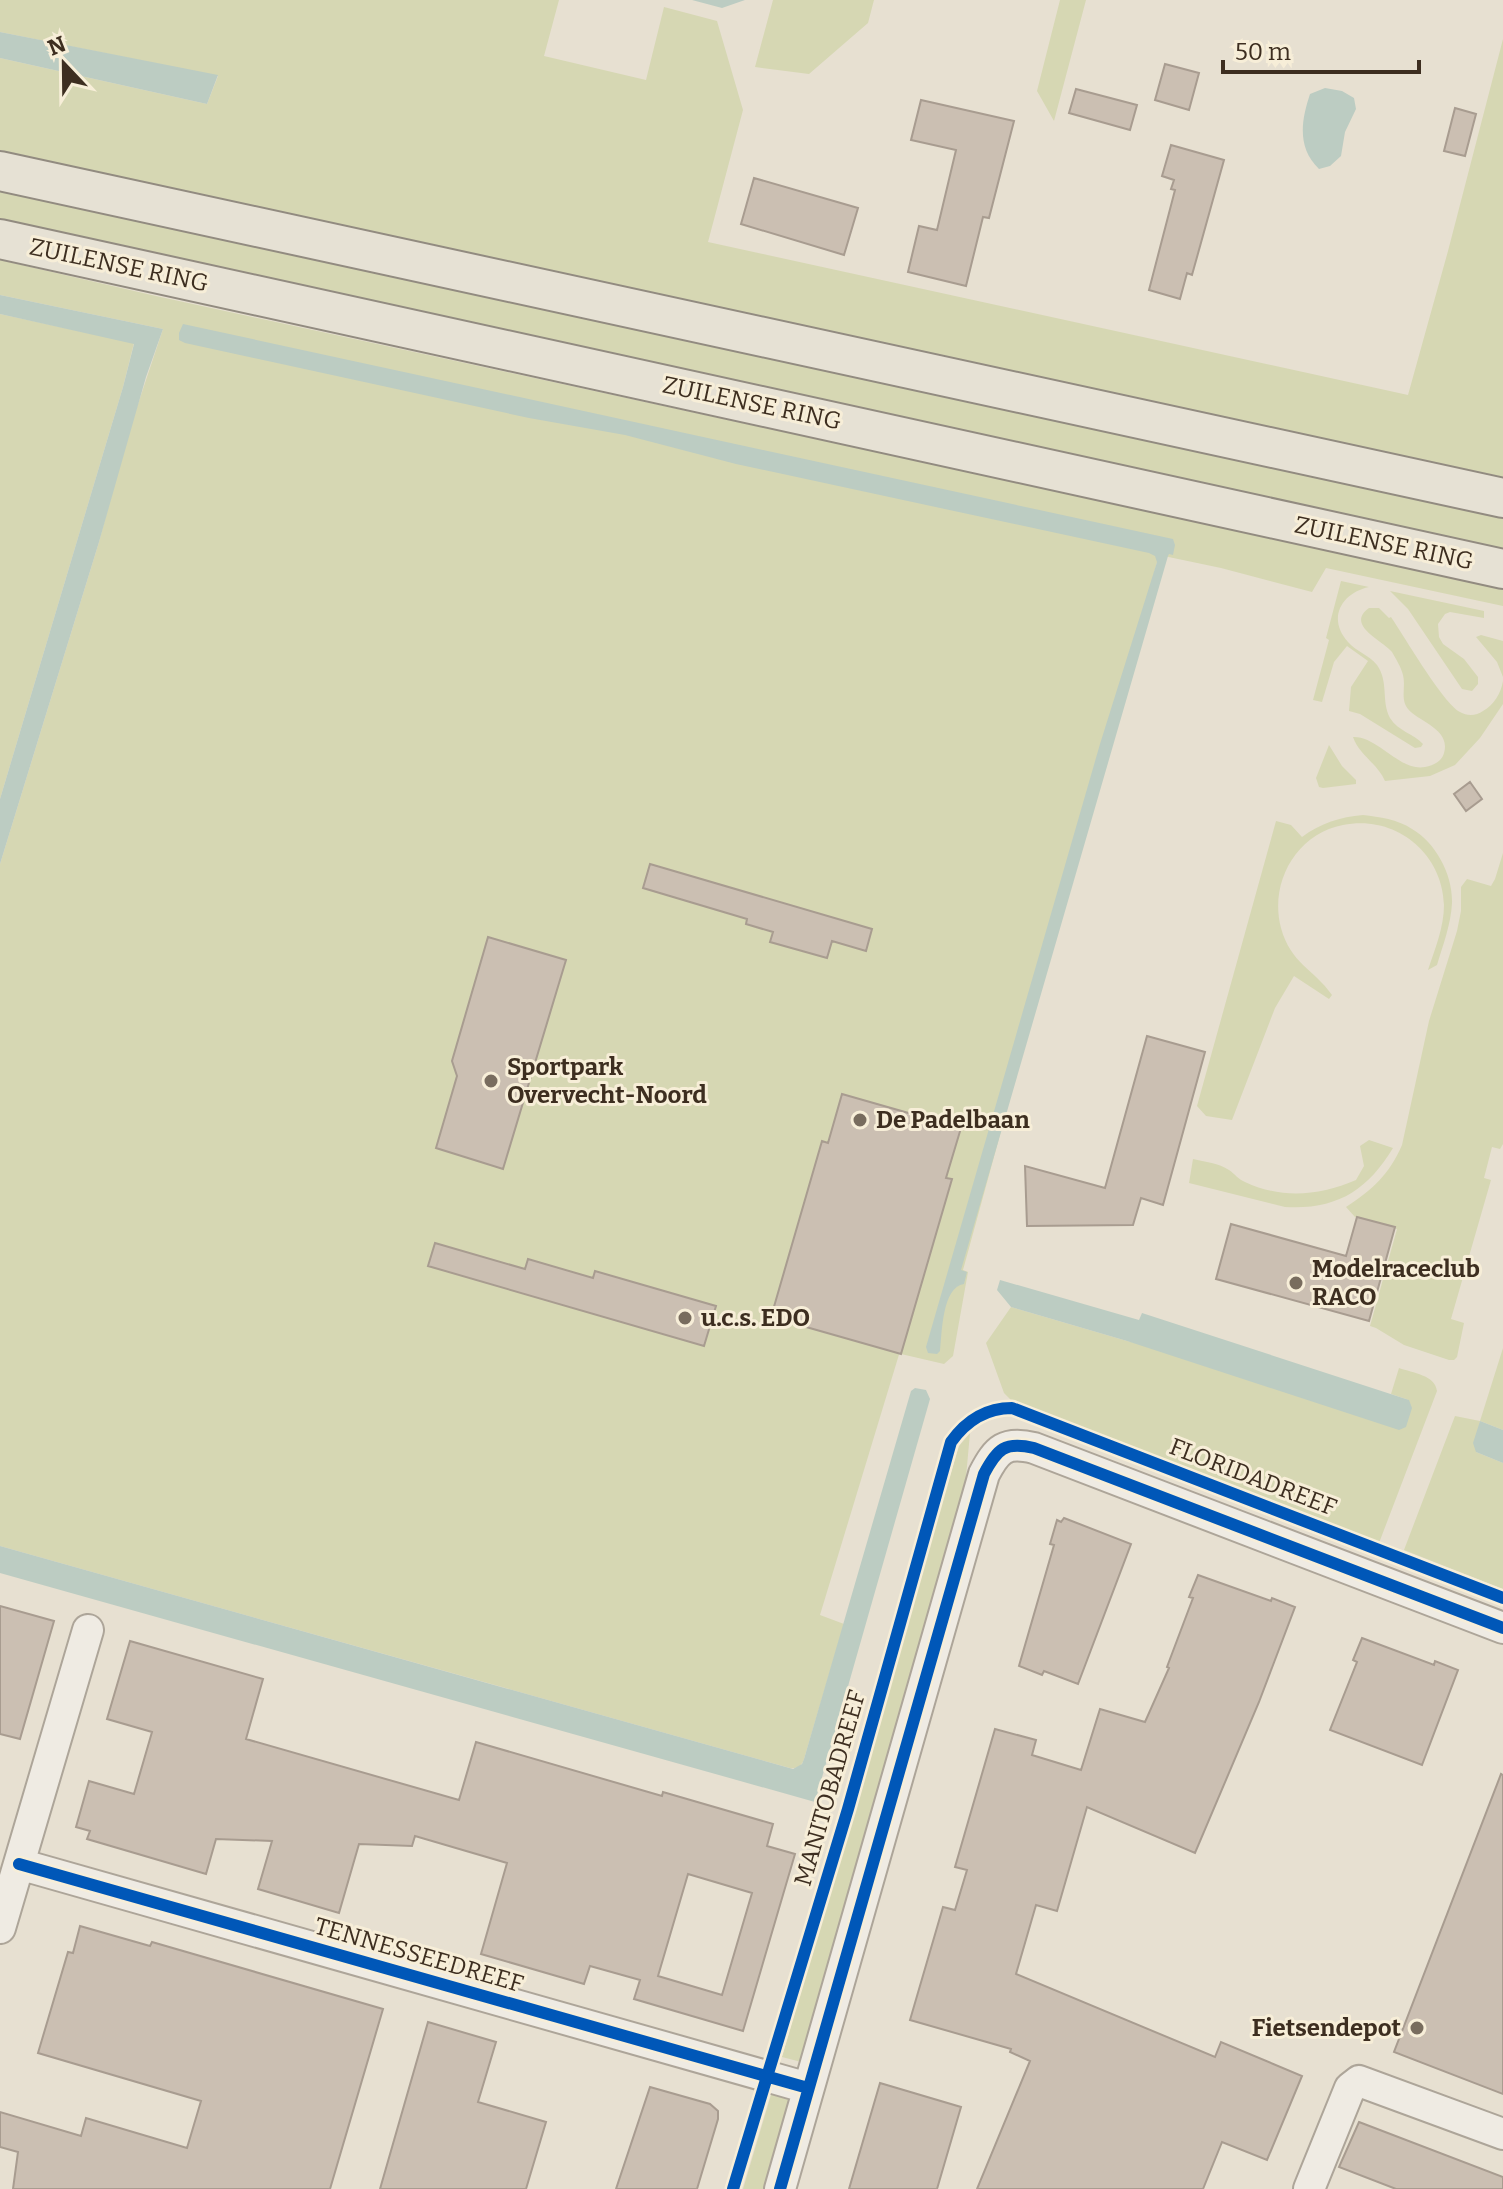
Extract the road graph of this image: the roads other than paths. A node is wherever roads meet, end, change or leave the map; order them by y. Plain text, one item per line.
1 (0, 171) edge
2 (0, 239) edge
3 (1503, 498) edge
4 (1503, 569) edge
5 (1503, 1628) edge
6 (88, 1630) dead end
7 (19, 1864) junction
8 (0, 1928) edge
9 (808, 2088) junction
10 (1503, 2134) edge
11 (780, 2189) edge
12 (1309, 2189) edge

1 - 3 main road
2 - 4 main road, ZUILENSE RING
5 - 9 street
6 - 7 street
7 - 8 street
7 - 9 street, TENNESSEEDREEF
9 - 11 street
10 - 12 street

